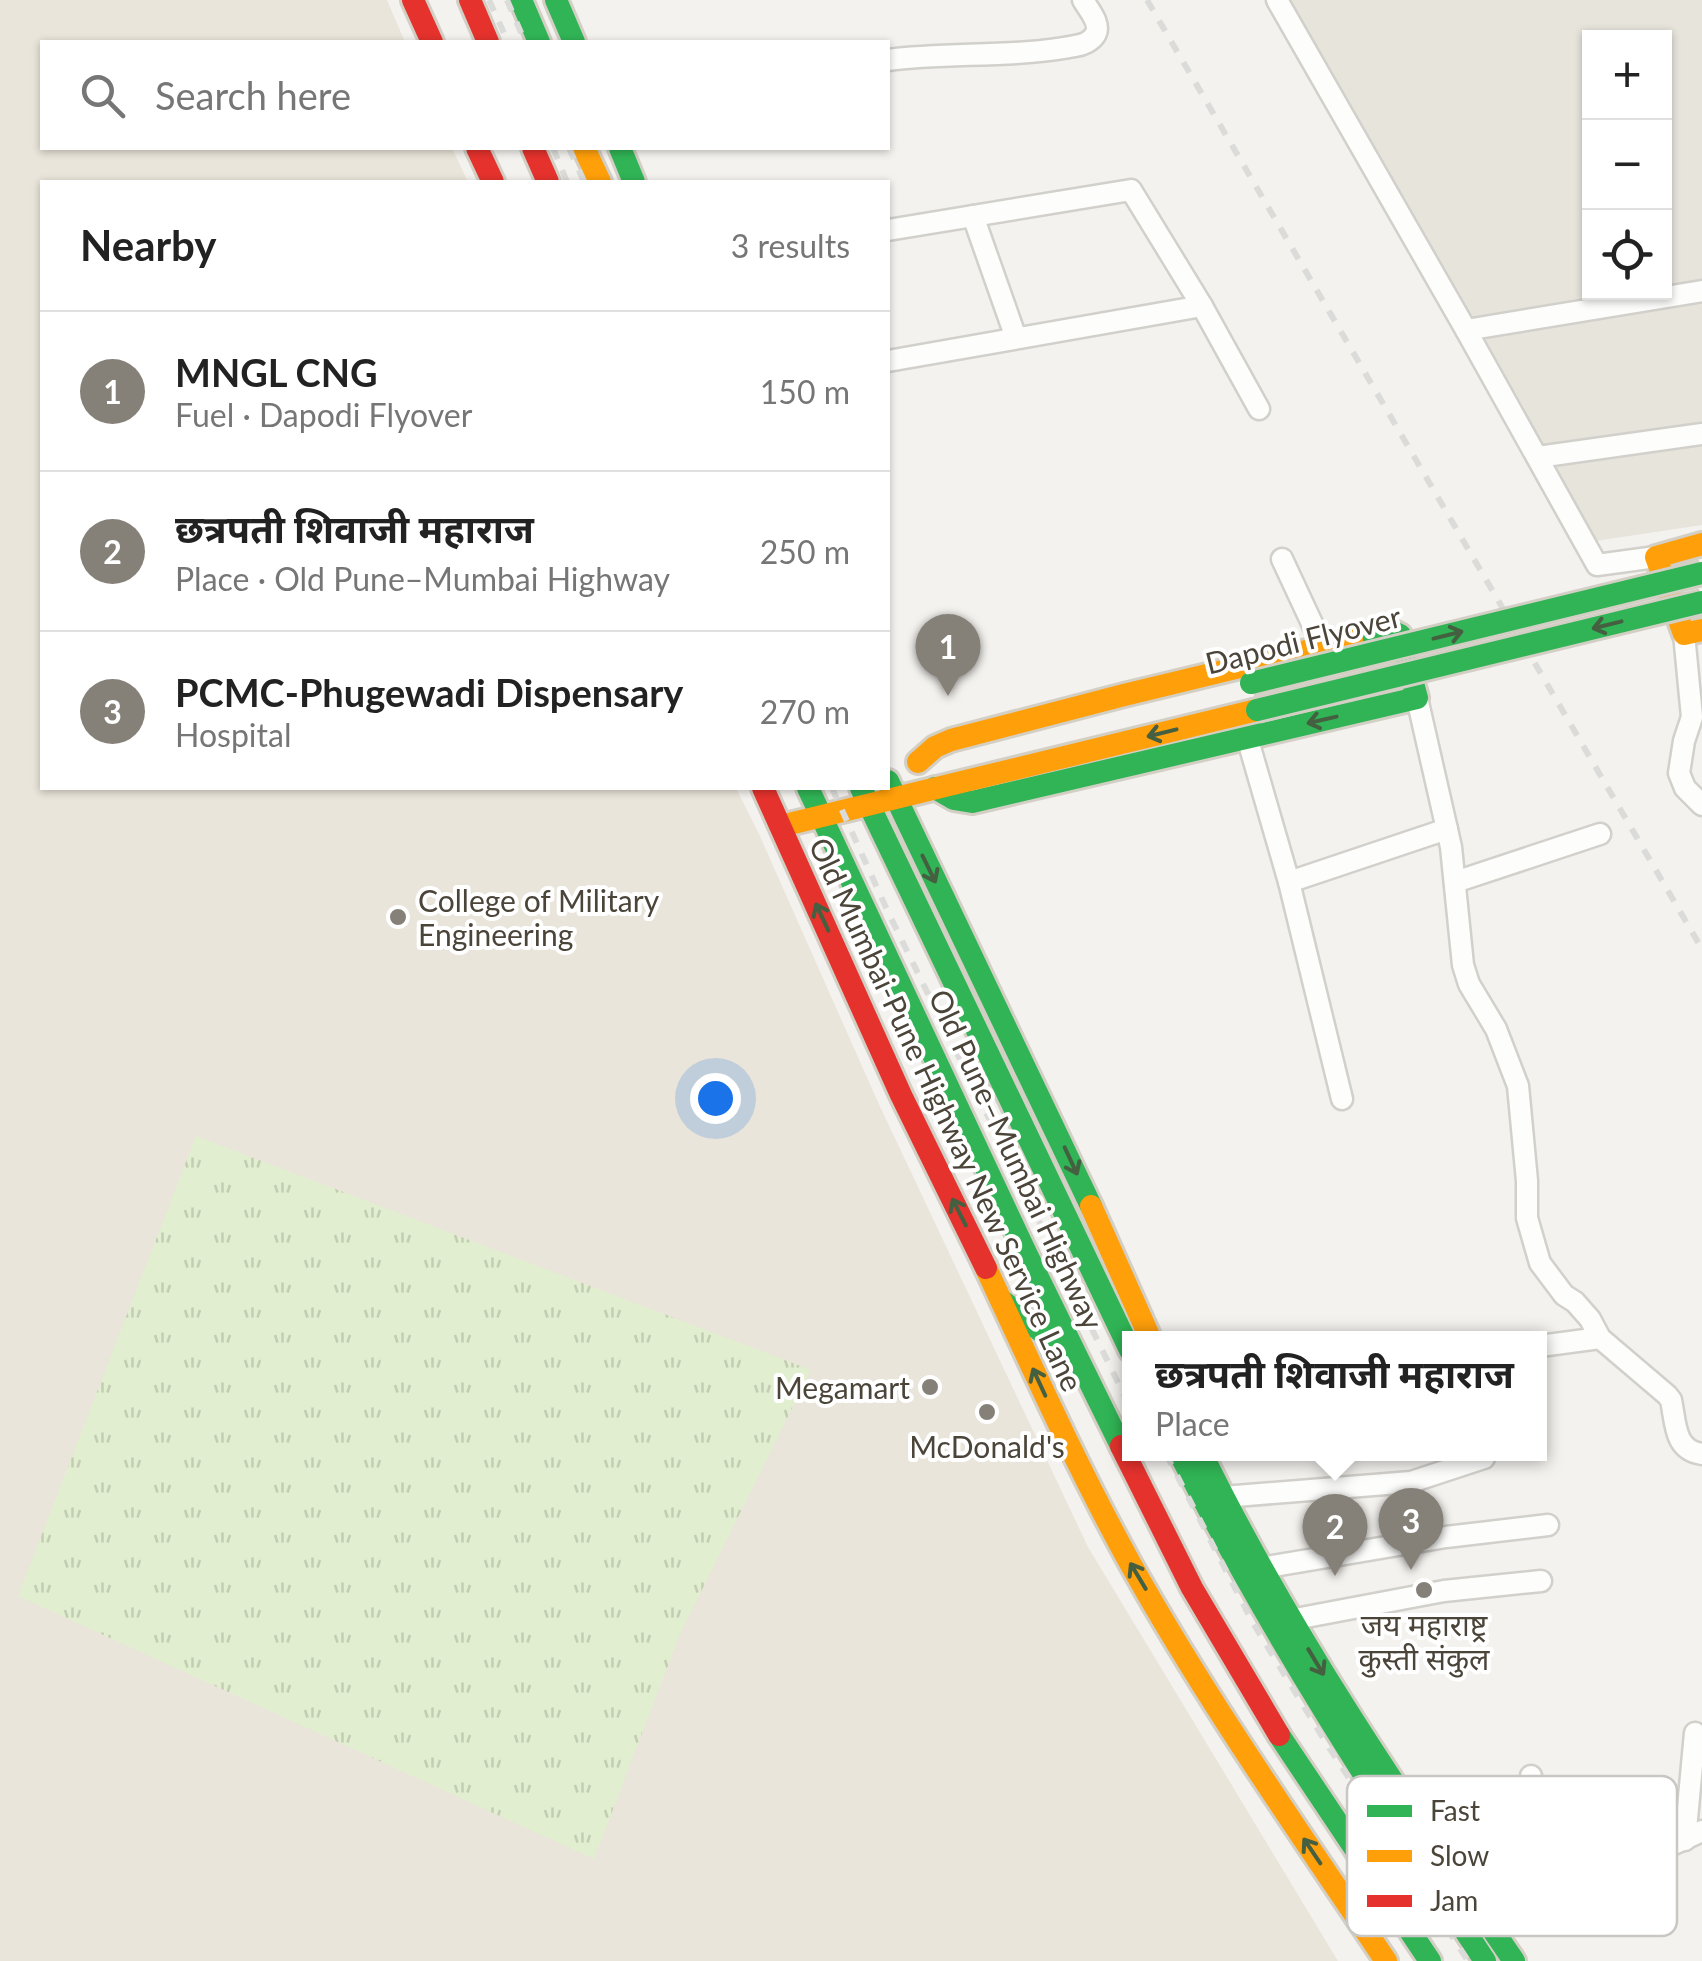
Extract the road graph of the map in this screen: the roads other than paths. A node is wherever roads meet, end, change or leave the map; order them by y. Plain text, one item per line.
1 (413, 0) edge
2 (470, 0) edge
3 (521, 0) edge
4 (556, 0) edge
5 (1083, 0) edge
6 (1277, 0) edge
7 (431, 40) edge
8 (487, 40) edge
9 (538, 40) edge
10 (573, 40) edge
11 (890, 60) edge
12 (478, 150) edge
13 (534, 150) edge
14 (585, 150) edge
15 (621, 150) edge
16 (491, 180) edge
17 (547, 180) edge
18 (599, 180) edge
19 (633, 180) edge
20 (972, 216) junction
21 (890, 230) edge
22 (1702, 291) edge
23 (1202, 306) junction
24 (1466, 330) junction
25 (1016, 338) junction
26 (890, 361) edge
27 (1259, 409) dead end
28 (1702, 434) edge
29 (1538, 458) junction
30 (1702, 544) edge
31 (1656, 558) junction
32 (1282, 559) dead end
33 (1702, 573) edge
34 (1702, 602) edge
35 (1693, 632) edge
36 (1323, 647) junction
37 (1417, 698) junction
38 (1247, 737) junction
39 (918, 762) junction
40 (890, 769) edge
41 (935, 788) junction
42 (891, 789) edge
43 (797, 790) edge
44 (813, 790) edge
45 (766, 794) edge
46 (865, 796) edge
47 (1702, 805) edge
48 (822, 816) junction
49 (781, 826) junction
50 (1447, 829) junction
51 (1600, 834) dead end
52 (1289, 882) junction
53 (1455, 882) junction
54 (1342, 1099) dead end
55 (1002, 1300) junction
56 (1147, 1331) edge
57 (1122, 1333) edge
58 (1600, 1338) junction
59 (1547, 1345) edge
60 (1080, 1362) junction
61 (1122, 1448) edge
62 (1702, 1454) edge
63 (1128, 1461) edge
64 (1183, 1461) edge
65 (1205, 1461) edge
66 (1475, 1461) edge
67 (1222, 1498) junction
68 (1548, 1525) dead end
69 (1261, 1568) junction
70 (1541, 1581) dead end
71 (1290, 1620) junction
72 (1695, 1733) dead end
73 (1366, 1776) edge
74 (1388, 1776) edge
75 (1347, 1836) edge
76 (1693, 1836) edge
77 (1347, 1903) edge
78 (1369, 1936) edge
79 (1413, 1936) edge
80 (1469, 1936) edge
81 (1497, 1936) edge
82 (1386, 1961) edge
83 (1430, 1961) edge
84 (1485, 1961) edge
85 (1514, 1961) edge

1 - 7 main road
2 - 8 main road
3 - 9 main road
4 - 10 main road
5 - 11 street
6 - 24 street
12 - 16 main road
13 - 17 main road
14 - 18 main road
15 - 19 main road
20 - 21 street
20 - 23 street
20 - 25 street
22 - 24 street
23 - 25 street
23 - 27 street
24 - 29 street
25 - 26 street
28 - 29 street
29 - 31 street
30 - 31 main road
31 - 35 main road
32 - 36 street
39 -> 33 main road, Dapodi Flyover, bridge
34 -> 41 main road, Dapodi Flyover, bridge
35 - 47 street
36 - 37 main road
36 - 39 main road
37 -> 38 main road
37 - 50 street
38 - 41 main road
38 - 52 street
39 - 40 main road
41 - 42 main road, Dapodi Flyover
42 -> 56 main road, Old Pune–Mumbai Highway
43 - 45 main road
44 - 48 main road, Old Pune–Mumbai Highway
45 - 49 main road, Old Mumbai-Pune Highway New Service Lane
46 - 48 main road, Dapodi Flyover
46 - 57 main road, Old Pune–Mumbai Highway
48 - 49 main road, Dapodi Flyover
48 - 60 main road, Old Pune–Mumbai Highway
55 -> 49 main road, Old Mumbai-Pune Highway New Service Lane
50 - 52 street
50 - 53 street
51 - 53 street
52 - 54 street
53 - 58 street
55 - 60 main road
77 -> 55 main road, Old Mumbai-Pune Highway New Service Lane
58 - 59 street
58 - 62 street
60 - 61 main road, Old Pune–Mumbai Highway
63 - 75 main road, Old Pune–Mumbai Highway
64 - 73 main road
65 - 67 main road
66 - 67 street
67 - 69 main road
68 - 69 street
69 - 71 main road
70 - 71 street
71 -> 74 main road
72 - 76 street
82 -> 78 main road, Old Mumbai-Pune Highway New Service Lane
79 - 83 main road, Old Pune–Mumbai Highway
80 - 84 main road
81 - 85 main road

